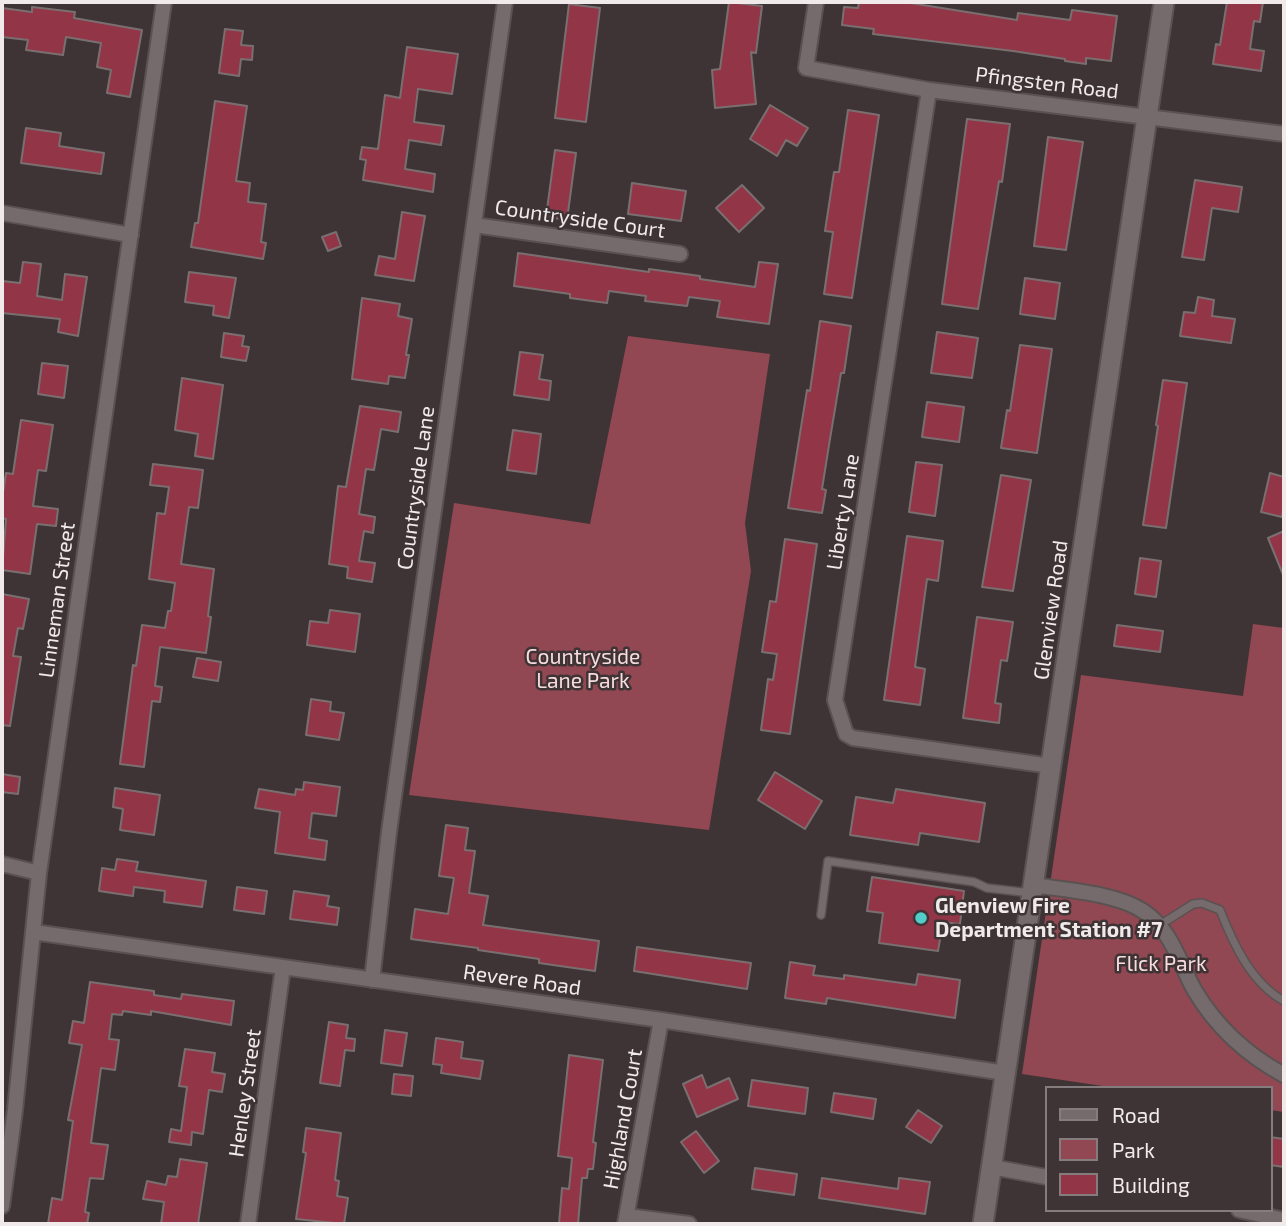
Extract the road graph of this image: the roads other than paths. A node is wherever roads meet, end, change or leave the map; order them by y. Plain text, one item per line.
1 (164, 2) edge
2 (505, 2) edge
3 (816, 2) edge
4 (1164, 2) edge
5 (929, 90) junction
6 (1147, 116) junction
7 (1284, 134) edge
8 (2, 213) edge
9 (474, 225) junction
10 (131, 235) junction
11 (680, 254) dead end
12 (1051, 766) junction
13 (2, 864) edge
14 (39, 873) junction
15 (1033, 889) junction
16 (821, 915) dead end
17 (1159, 925) junction
18 (33, 932) junction
19 (283, 967) junction
20 (372, 980) junction
21 (1284, 1001) edge
22 (661, 1020) junction
23 (1005, 1073) junction
24 (1284, 1075) edge
25 (992, 1167) junction
26 (1044, 1177) edge
27 (2, 1206) edge
28 (1248, 1212) edge
29 (626, 1220) edge
30 (1284, 1220) edge
31 (248, 1224) edge
32 (689, 1224) edge
33 (984, 1224) edge

1 - 10 street, Linneman Street
2 - 9 street, Countryside Lane
3 - 5 street, Pfingsten Road
4 - 6 main road, Glenview Road
5 - 6 street, Pfingsten Road
5 - 12 street, Liberty Lane
6 - 7 street, Pfingsten Road
6 - 12 main road, Glenview Road
8 - 10 street
9 - 11 street, Countryside Court
9 - 20 street, Countryside Lane
10 - 14 street, Linneman Street
12 - 15 main road, Glenview Road
13 - 14 street
14 - 18 street, Linneman Street
15 - 16 lane
15 - 17 street
15 - 23 main road, Glenview Road
17 - 21 lane
17 - 24 street
18 - 19 street, Revere Road
18 - 27 street, Linneman Street
19 - 20 street, Revere Road
19 - 31 street, Henley Street
20 - 22 street, Revere Road
22 - 23 street, Revere Road
22 - 29 street, Highland Court
23 - 25 main road, Glenview Road
25 - 26 street
25 - 33 main road, Glenview Road
28 - 30 street
29 - 32 street

